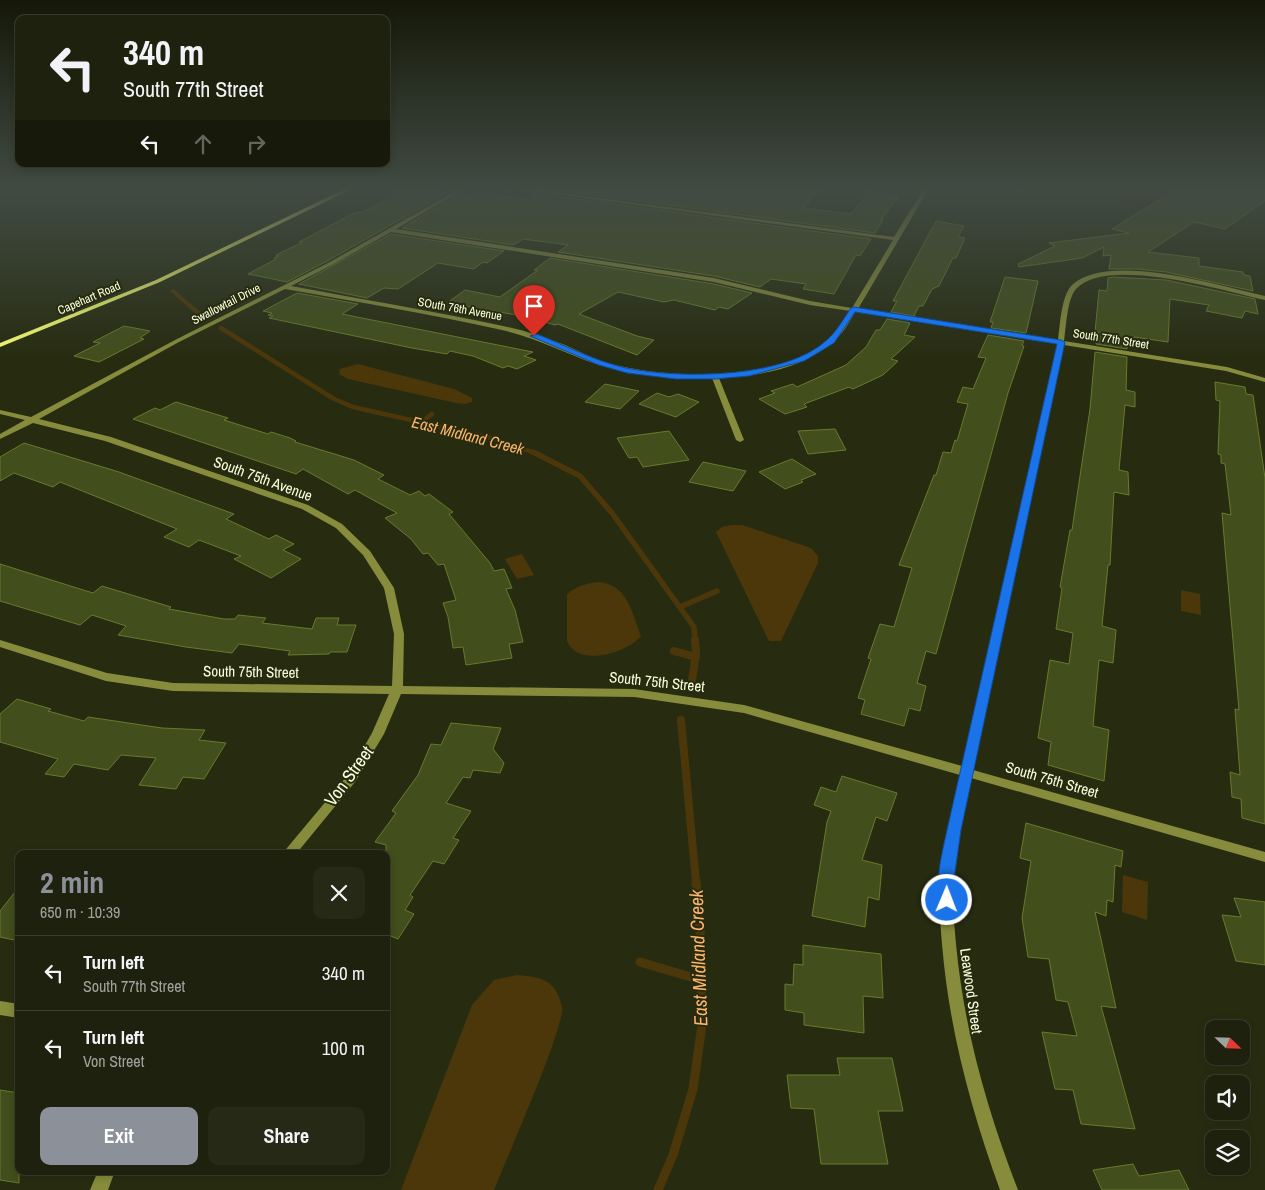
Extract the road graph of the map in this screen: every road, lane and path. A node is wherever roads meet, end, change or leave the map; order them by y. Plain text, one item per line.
1 (232, 246) edge
2 (362, 246) edge
3 (491, 246) edge
4 (892, 246) edge
5 (285, 287) junction
6 (1265, 298) edge
7 (854, 310) junction
8 (1061, 342) junction
9 (0, 345) edge
10 (715, 376) junction
11 (1265, 380) edge
12 (0, 412) edge
13 (31, 420) junction
14 (0, 437) edge
15 (740, 440) dead end
16 (0, 643) edge
17 (397, 689) junction
18 (967, 773) junction
19 (291, 850) edge
20 (1265, 857) edge
21 (0, 1008) edge
22 (15, 1010) edge
23 (105, 1175) edge
24 (99, 1190) edge
25 (1009, 1190) edge

1 - 9 street, Capehart Road
2 - 5 street, Swallowtail Drive
3 - 7 street, South 77th Street
4 - 7 street
5 - 10 street, SOuth 76th Avenue
5 - 13 street, Swallowtail Drive
6 - 8 street, Leawood Street
7 - 8 street, South 77th Street
7 - 10 street
8 - 11 street, South 77th Street
8 - 18 street, Leawood Street
10 - 15 street
12 - 13 street, South 75th Avenue
13 - 14 street, Swallowtail Drive
13 - 17 street, South 75th Avenue
16 - 17 street, South 75th Street
17 - 18 street, South 75th Street
17 - 19 street, Von Street
18 - 20 street, South 75th Street
18 - 25 street, Leawood Street
21 - 22 street
23 - 24 street

